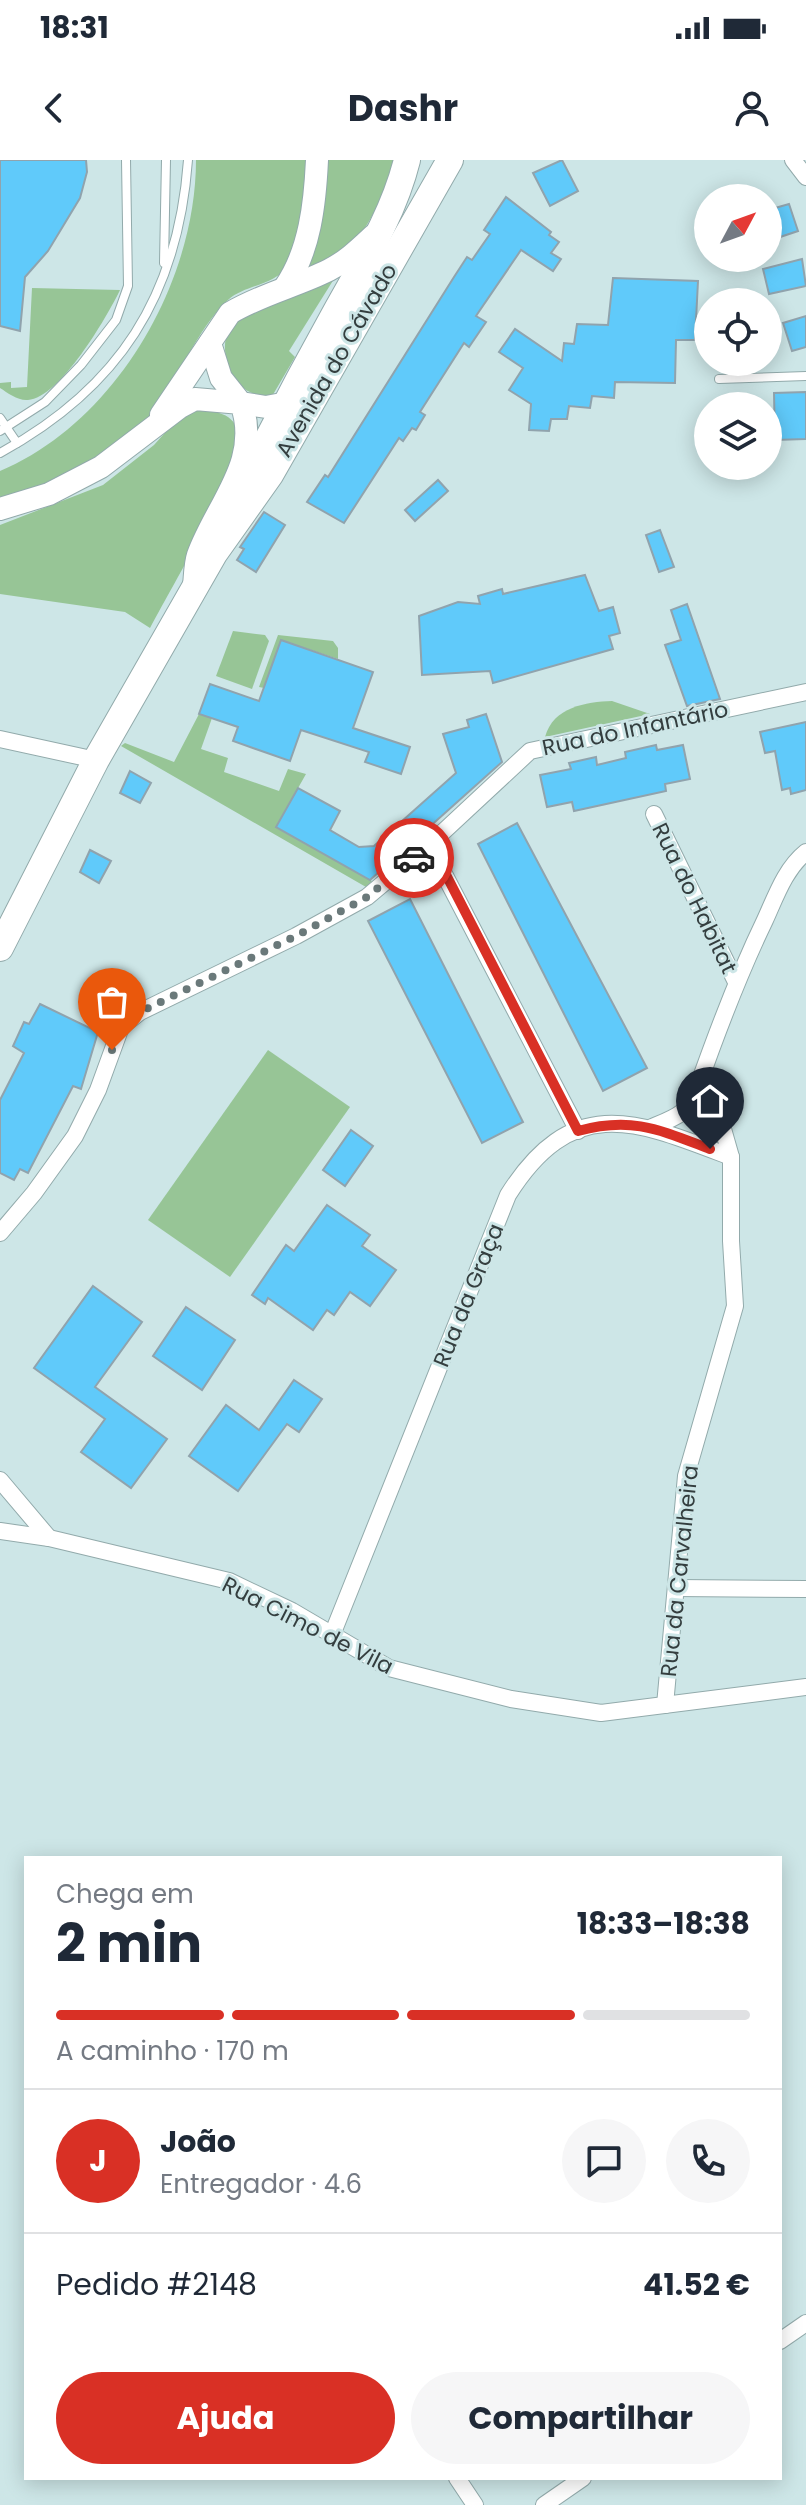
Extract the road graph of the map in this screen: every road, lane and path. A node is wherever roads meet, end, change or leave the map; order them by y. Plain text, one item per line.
1 (126, 160) edge
2 (166, 160) edge
3 (188, 160) edge
4 (317, 160) edge
5 (407, 160) edge
6 (450, 160) edge
7 (793, 160) edge
8 (806, 177) edge
9 (382, 227) junction
10 (163, 278) junction
11 (285, 287) junction
12 (210, 343) junction
13 (806, 376) edge
14 (719, 379) dead end
15 (321, 388) junction
16 (241, 403) junction
17 (283, 406) junction
18 (0, 418) edge
19 (3, 430) edge
20 (152, 430) junction
21 (17, 443) junction
22 (0, 453) edge
23 (0, 509) edge
24 (214, 554) junction
25 (193, 590) junction
26 (806, 692) edge
27 (0, 739) edge
28 (96, 760) junction
29 (654, 814) dead end
30 (429, 845) junction
31 (806, 852) edge
32 (0, 948) edge
33 (736, 982) junction
34 (698, 1086) junction
35 (652, 1127) junction
36 (578, 1131) junction
37 (731, 1157) junction
38 (0, 1233) edge
39 (0, 1480) edge
40 (0, 1531) edge
41 (49, 1538) junction
42 (676, 1588) junction
43 (806, 1589) edge
44 (332, 1635) junction
45 (806, 1687) edge
46 (665, 1705) junction
47 (806, 2323) edge
48 (782, 2340) edge
49 (458, 2480) edge
50 (580, 2480) edge
51 (475, 2505) edge
52 (544, 2505) edge

1 - 19 lane
2 - 10 lane
3 - 10 lane
4 - 11 street
5 - 9 main road, Avenida do Cávado
6 - 15 main road, Avenida do Cávado
7 - 8 street
9 - 11 street
9 - 17 main road, Avenida do Cávado
10 - 21 lane
11 - 12 street
12 - 16 street
12 - 20 street
13 - 14 lane
15 - 17 street
15 - 24 main road, Avenida do Cávado
16 - 17 street
16 - 20 street
16 - 25 street
17 - 24 main road, Avenida do Cávado
18 - 19 lane
19 - 21 lane
20 - 23 street
21 - 22 lane
24 - 25 main road, Avenida do Cávado
25 - 28 main road, Avenida do Cávado
26 - 30 street, Rua do Infantário
27 - 28 street
28 - 32 main road, Avenida do Cávado
29 - 33 street, Rua do Habitat
30 - 36 street
30 - 38 street, Rua do Infantário
31 - 33 street
33 - 34 street
34 - 35 street
34 - 37 street, Rua da Carvalheira
35 - 36 street, Rua da Graça
35 - 37 street, Rua da Graça
36 - 44 street, Rua da Graça
37 - 42 street, Rua da Carvalheira
39 - 41 street
40 - 41 street, Rua Cimo de Vila
41 - 44 street, Rua Cimo de Vila
42 - 43 street
42 - 46 street, Rua da Carvalheira
44 - 46 street, Rua Cimo de Vila
45 - 46 street, Rua Cimo de Vila
47 - 48 street
49 - 51 street
50 - 52 street

